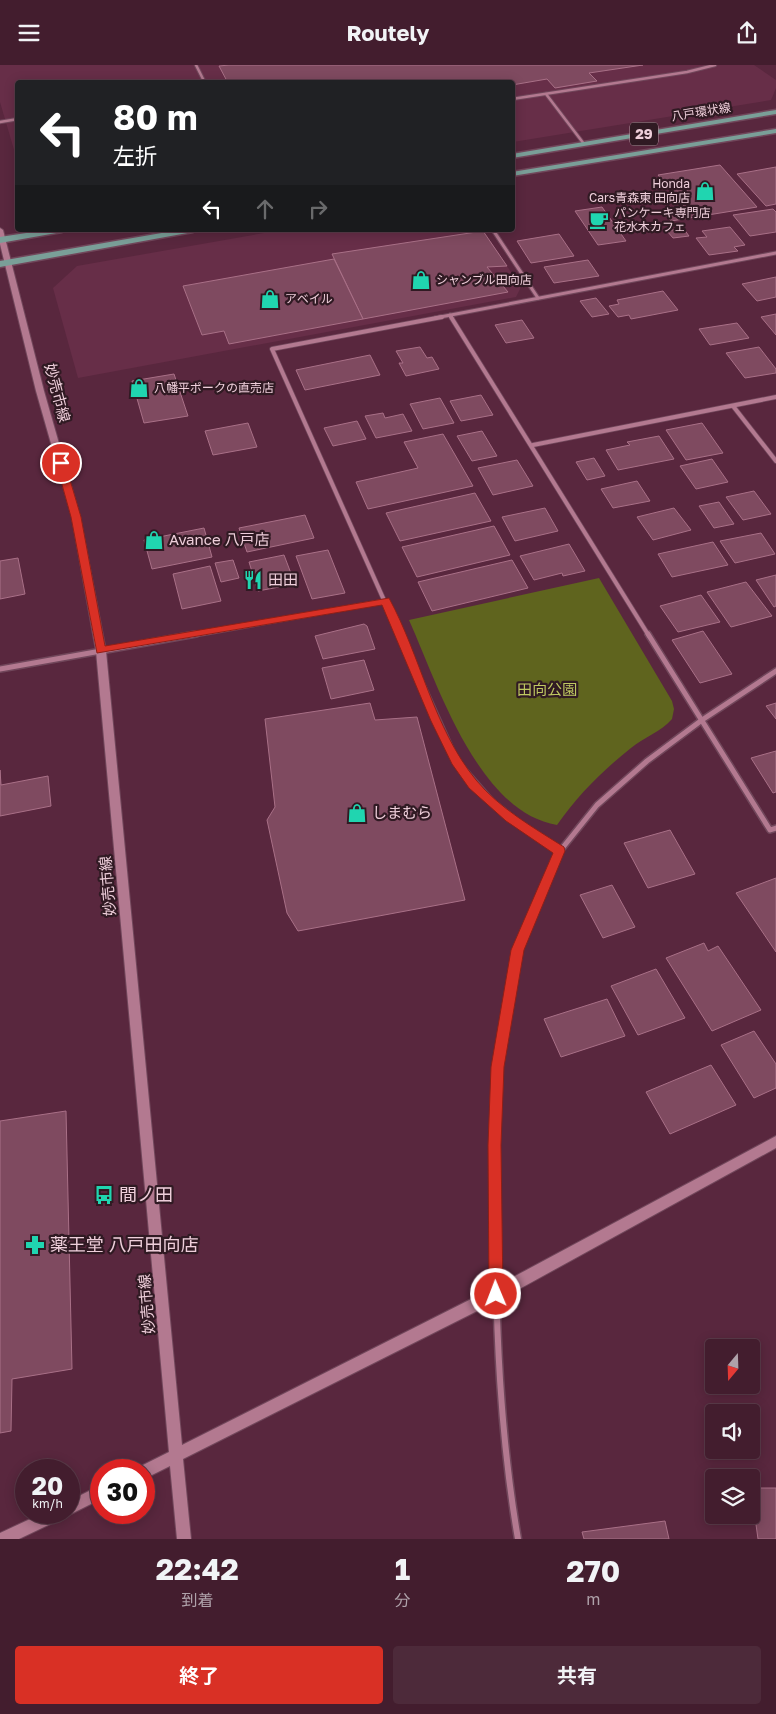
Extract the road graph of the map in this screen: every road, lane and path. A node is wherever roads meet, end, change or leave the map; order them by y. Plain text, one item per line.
1 (196, 65) edge
2 (715, 65) edge
3 (204, 80) edge
4 (546, 94) junction
5 (515, 99) edge
6 (776, 112) edge
7 (15, 120) edge
8 (0, 122) edge
9 (776, 131) edge
10 (584, 144) junction
11 (515, 155) edge
12 (515, 174) edge
13 (45, 232) edge
14 (182, 232) edge
15 (494, 232) edge
16 (1, 237) edge
17 (776, 253) edge
18 (4, 263) edge
19 (538, 297) junction
20 (450, 315) junction
21 (776, 397) edge
22 (734, 406) junction
23 (533, 445) junction
24 (776, 461) edge
25 (386, 601) junction
26 (101, 651) junction
27 (0, 669) edge
28 (776, 671) edge
29 (702, 720) junction
30 (776, 828) edge
31 (560, 851) junction
32 (776, 1142) edge
33 (496, 1294) junction
34 (177, 1456) junction
35 (155, 1467) edge
36 (35, 1524) edge
37 (3, 1539) edge
38 (184, 1539) edge
39 (518, 1539) edge

1 - 3 lane
2 - 4 lane
4 - 5 lane
4 - 10 lane
6 - 10 main road, 八戸環状線 / 29
7 - 8 lane
9 - 12 main road, 29
10 - 11 main road, 八戸環状線 / 29
13 - 16 main road
14 - 18 main road
15 - 19 street
16 - 18 main road, 妙売市線
17 - 19 street
18 - 26 main road, 妙売市線
19 - 20 street
20 - 23 street
20 - 25 street
21 - 22 street
22 - 23 street
22 - 24 street
23 - 29 street
25 - 26 street
25 - 31 street
26 - 27 street
26 - 34 main road, 妙売市線
28 - 29 street
29 - 30 street
29 - 31 street
31 - 33 street
32 - 33 main road
33 - 34 main road
33 - 39 street
34 - 35 main road
34 - 38 main road, 妙売市線
36 - 37 main road

